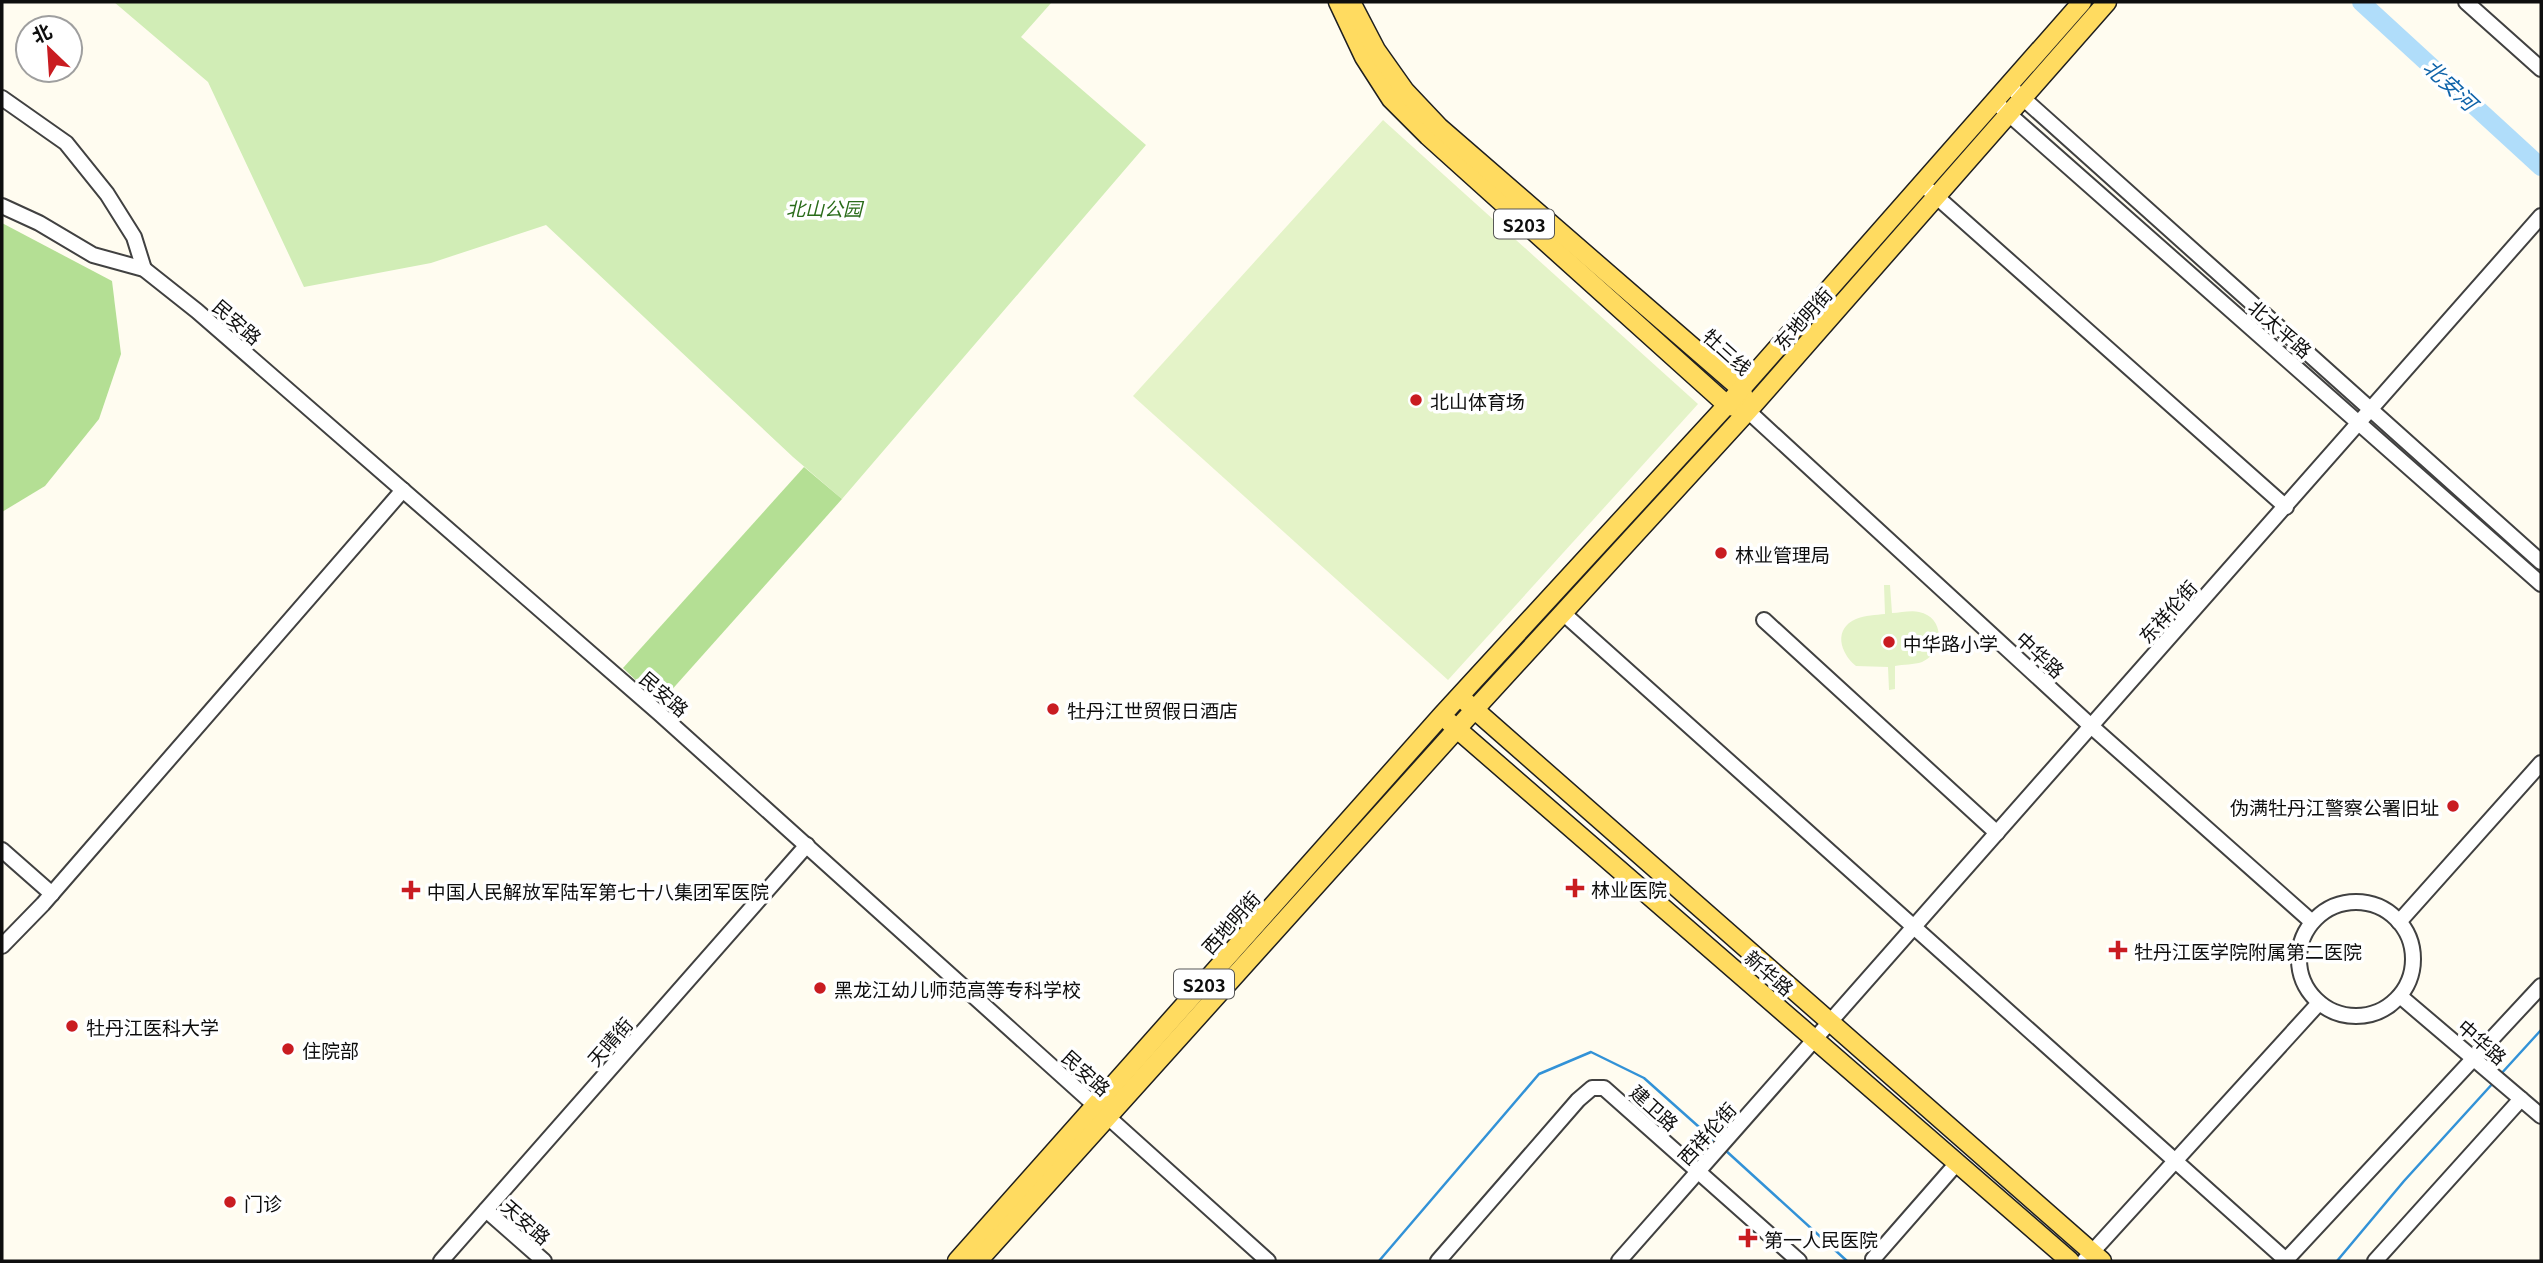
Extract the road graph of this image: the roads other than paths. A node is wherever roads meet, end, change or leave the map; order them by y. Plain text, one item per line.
1 (1338, 2) edge
2 (1352, 2) edge
3 (2082, 2) edge
4 (2107, 2) edge
5 (2466, 2) edge
6 (2541, 69) edge
7 (2008, 85) junction
8 (2, 98) edge
9 (2024, 99) junction
10 (1994, 101) junction
11 (2010, 115) junction
12 (1923, 184) junction
13 (1937, 197) junction
14 (2, 206) edge
15 (2541, 216) edge
16 (144, 270) junction
17 (1741, 388) junction
18 (1727, 405) junction
19 (2371, 410) junction
20 (1748, 411) junction
21 (2359, 423) junction
22 (403, 490) junction
23 (2286, 507) junction
24 (2541, 562) edge
25 (2541, 584) edge
26 (1563, 613) junction
27 (1764, 620) dead end
28 (1450, 705) junction
29 (1466, 719) junction
30 (2091, 726) junction
31 (2541, 763) edge
32 (1997, 832) junction
33 (807, 845) junction
34 (2, 850) edge
35 (52, 894) junction
36 (2312, 922) junction
37 (2399, 922) junction
38 (1914, 927) junction
39 (2, 946) edge
40 (2541, 986) edge
41 (2400, 996) junction
42 (2319, 1003) junction
43 (1823, 1031) junction
44 (2473, 1058) junction
45 (2521, 1099) junction
46 (1102, 1111) junction
47 (2541, 1116) edge
48 (2175, 1162) junction
49 (1958, 1163) junction
50 (1698, 1172) junction
51 (486, 1210) junction
52 (2093, 1258) edge
53 (1873, 1259) dead end
54 (440, 1261) edge
55 (544, 1261) edge
56 (957, 1261) edge
57 (978, 1261) edge
58 (1268, 1261) edge
59 (1438, 1261) edge
60 (1619, 1261) edge
61 (1799, 1261) edge
62 (2070, 1261) edge
63 (2286, 1261) edge
64 (2375, 1261) edge

1 - 18 main road, S203
2 - 17 main road, 牡三线 / S203
3 - 7 main road, 东地明街
4 - 9 main road, 东地明街
5 - 6 street
7 - 9 street, 北太平路
7 - 10 main road, 东地明街
8 - 16 street
9 - 11 main road, 东地明街
9 - 19 street, 北太平路
10 - 11 street, 北太平路
10 - 12 main road, 东地明街
11 - 13 main road, 东地明街
11 - 21 street, 北太平路
12 - 13 street
12 - 17 main road, 东地明街
13 - 20 main road, 东地明街
13 - 23 street
14 - 16 street, 民安路
15 - 19 street, 东祥伦街
16 - 22 street, 民安路
17 - 18 main road, 东地明街 / S203
17 - 20 main road, 牡三线
18 - 20 main road, S203
18 - 28 main road, 东地明街 / S203
19 - 21 street, 东祥伦街
19 - 24 street, 北太平路
20 - 26 main road, 东地明街 / S203
20 - 30 street, 中华路
21 - 23 street, 东祥伦街
21 - 25 street, 北太平路
22 - 33 street, 民安路
22 - 35 street
23 - 30 street, 东祥伦街
26 - 29 main road, 东地明街 / S203
26 - 38 street
27 - 32 street
28 - 29 main road, 新华路
28 - 29 main road
28 - 46 main road, 西地明街 / S203
29 - 43 main road, 新华路
29 - 43 main road
29 - 46 main road, 西地明街 / S203
30 - 32 street, 东祥伦街
30 - 36 street, 中华路
31 - 37 street
32 - 38 street, 东祥伦街
33 - 46 street, 民安路
33 - 51 street, 天晴街
34 - 35 street
35 - 39 street
36 - 37 street
36 - 42 street
37 - 41 street
38 - 43 street, 东祥伦街
38 - 48 street
40 - 44 street
41 - 42 street
41 - 44 street, 中华路
42 - 48 street
43 - 49 main road, 新华路
43 - 50 street, 西祥伦街
43 - 52 main road
44 - 45 street, 中华路
44 - 63 street
45 - 47 street, 中华路
45 - 64 street
46 - 56 main road, 西地明街 / S203
46 - 57 main road, 西地明街 / S203
46 - 58 street, 民安路
48 - 52 street
48 - 63 street
49 - 53 street
49 - 62 main road, 新华路
50 - 59 street, 建卫路
50 - 60 street, 西祥伦街
50 - 61 street, 建卫路
51 - 54 street, 天晴街
51 - 55 street, 天安路

